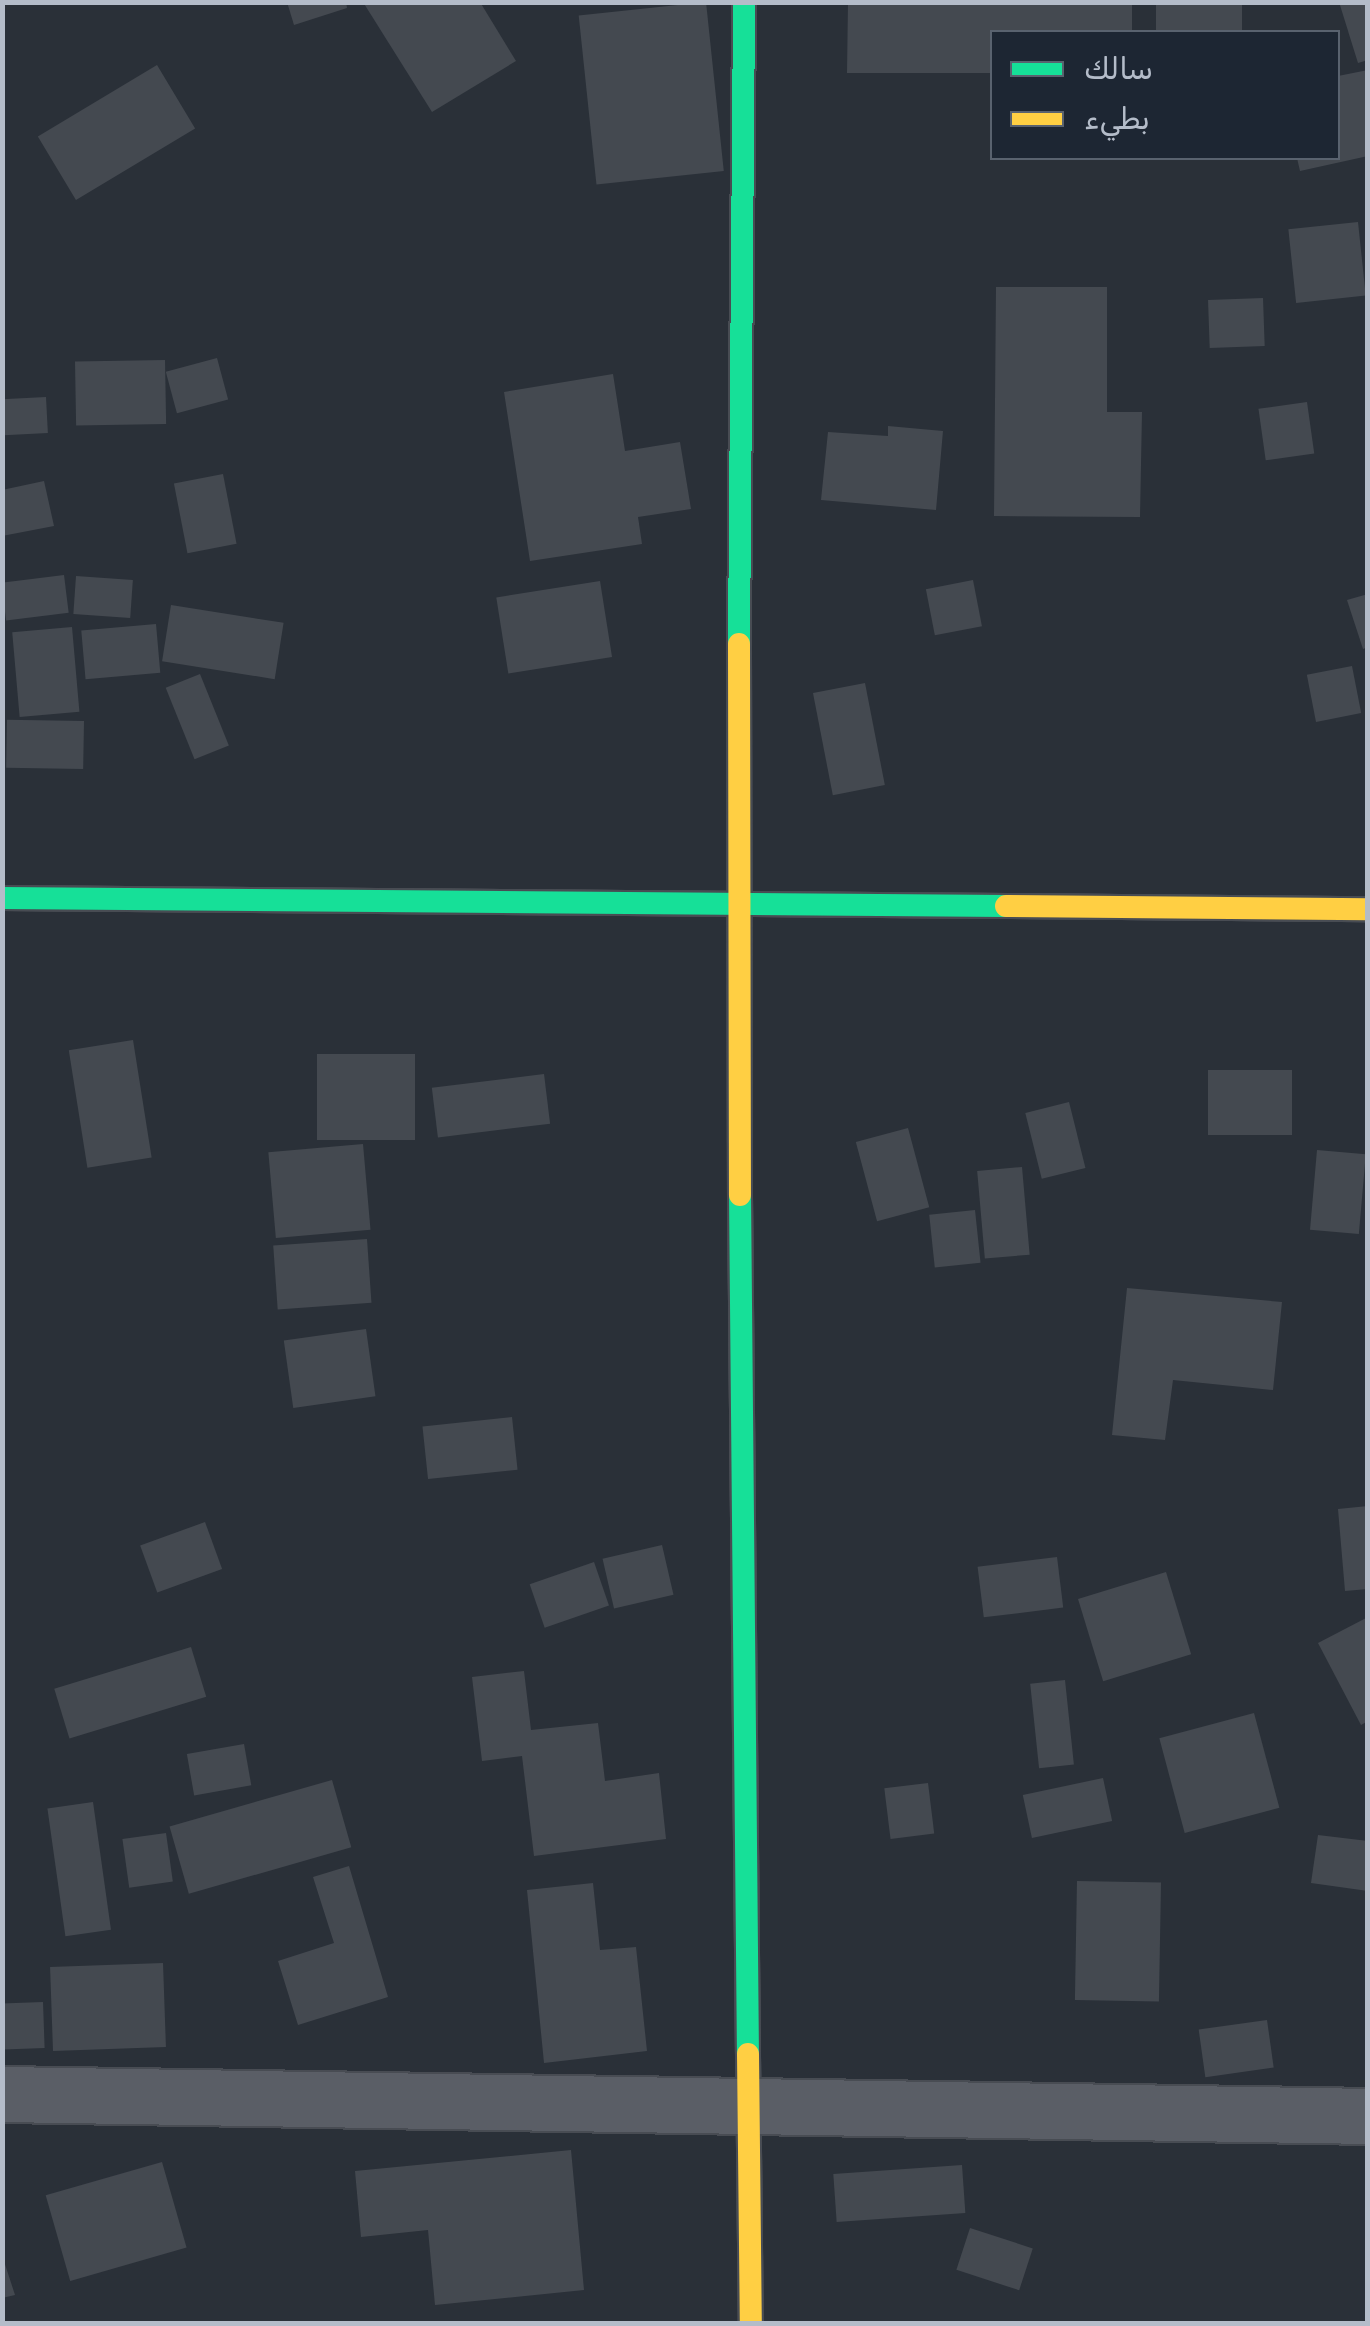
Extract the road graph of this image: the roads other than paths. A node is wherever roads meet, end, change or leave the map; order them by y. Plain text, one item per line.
1 (744, 2) edge
2 (2, 898) edge
3 (737, 904) junction
4 (1368, 910) edge
5 (2, 2094) edge
6 (746, 2105) junction
7 (1368, 2116) edge
8 (751, 2324) edge

1 - 3 main road
2 - 3 main road
3 - 4 main road
3 - 6 main road
5 - 6 street
6 - 7 street
6 - 8 main road

